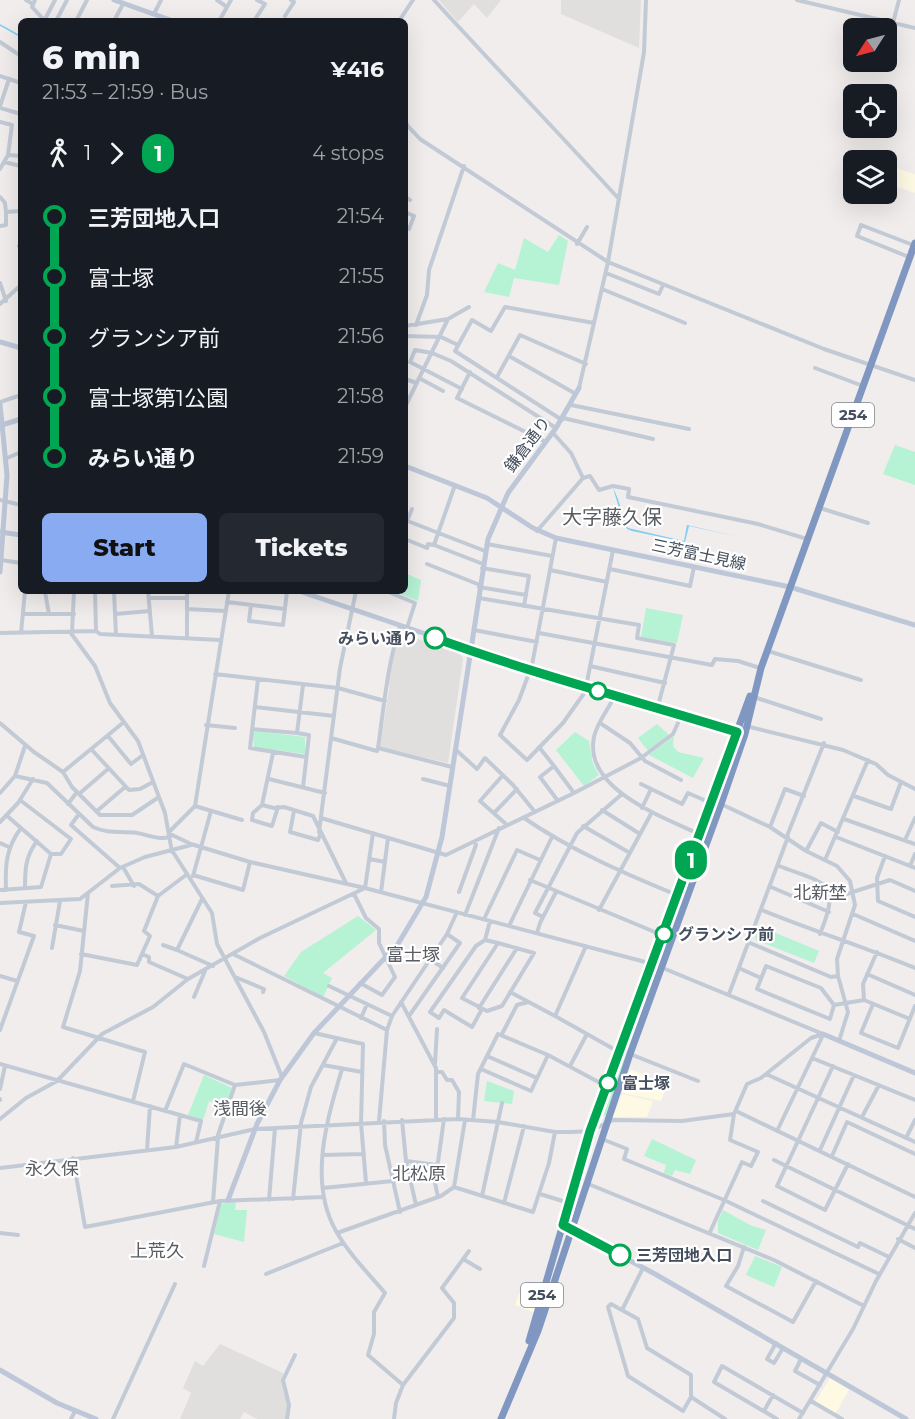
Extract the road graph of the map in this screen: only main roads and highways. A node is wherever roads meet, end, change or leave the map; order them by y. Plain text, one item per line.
1 (915, 244) edge
2 (757, 680) junction
3 (523, 1365) junction
4 (501, 1419) edge

1 - 2 highway, 254
2 - 3 highway, 254
2 - 3 highway, 254
3 - 4 highway, 254

